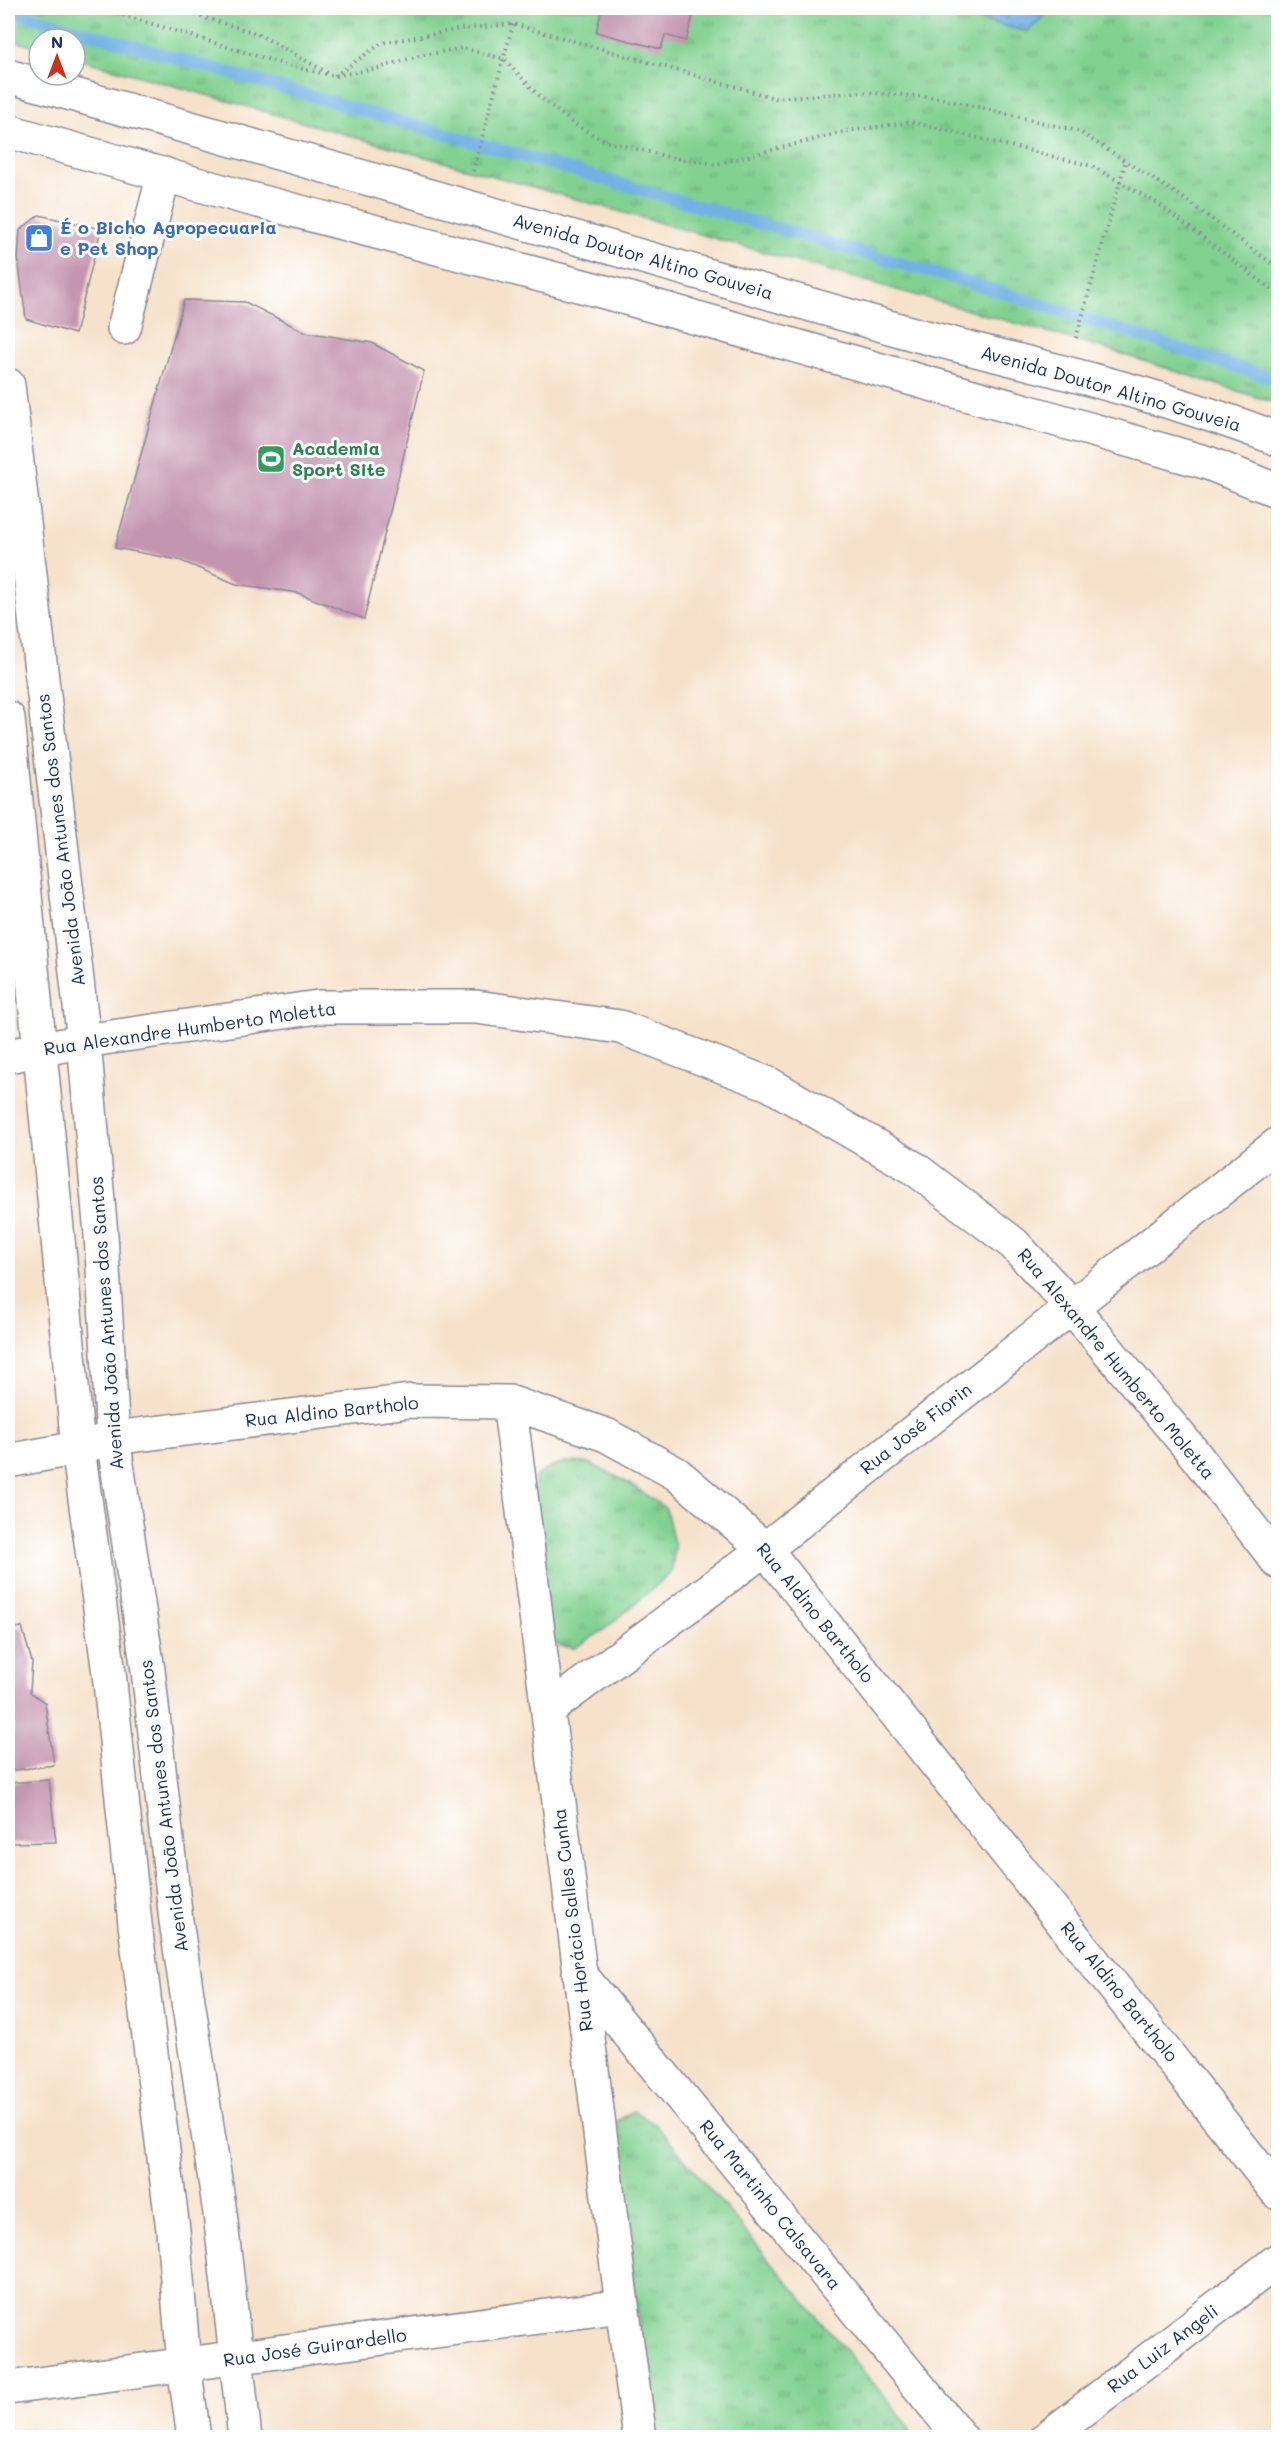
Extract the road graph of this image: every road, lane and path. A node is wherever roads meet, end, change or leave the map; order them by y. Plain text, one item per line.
1 (100, 8) edge
2 (172, 8) edge
3 (513, 24) junction
4 (504, 59) junction
5 (8, 76) edge
6 (334, 76) junction
7 (8, 131) edge
8 (478, 151) dead end
9 (1126, 160) junction
10 (164, 174) junction
11 (1120, 182) junction
12 (500, 216) junction
13 (490, 262) junction
14 (1278, 268) edge
15 (1278, 294) edge
16 (1080, 325) dead end
17 (124, 328) dead end
18 (8, 386) edge
19 (1278, 439) edge
20 (1278, 491) edge
21 (8, 718) edge
22 (84, 1041) junction
23 (41, 1050) junction
24 (8, 1056) edge
25 (1278, 1144) edge
26 (1071, 1306) junction
27 (509, 1402) junction
28 (113, 1438) junction
29 (78, 1448) junction
30 (8, 1461) edge
31 (765, 1548) junction
32 (1278, 1562) edge
33 (549, 1709) junction
34 (579, 1973) junction
35 (1278, 2193) edge
36 (1278, 2260) edge
37 (622, 2306) junction
38 (235, 2359) junction
39 (184, 2365) junction
40 (8, 2388) edge
41 (194, 2438) edge
42 (245, 2438) edge
43 (640, 2438) edge
44 (962, 2438) edge
45 (1047, 2438) edge

1 - 6 path
2 - 6 path
3 - 4 path
3 - 6 path
3 - 9 path
4 - 6 path
4 - 8 path
4 - 11 path
5 - 12 street, Avenida Doutor Altino Gouveia
7 - 10 street
9 - 11 path
9 - 14 path
10 - 13 street
10 - 17 street
11 - 15 path
11 - 16 path
12 - 13 street
12 - 19 street, Avenida Doutor Altino Gouveia
13 - 20 street
18 - 22 street, Avenida João Antunes dos Santos
21 - 23 street, Avenida João Antunes dos Santos
22 - 23 street, Rua Alexandre Humberto Moletta
22 - 26 street, Rua Alexandre Humberto Moletta
22 - 28 street, Avenida João Antunes dos Santos
23 - 24 street, Rua Alexandre Humberto Moletta
23 - 29 street, Avenida João Antunes dos Santos
25 - 26 street, Rua José Fiorin
26 - 31 street, Rua José Fiorin
26 - 32 street, Rua Alexandre Humberto Moletta
27 - 28 street, Rua Aldino Bartholo
27 - 31 street, Rua Aldino Bartholo
27 - 33 street, Rua Horácio Salles Cunha
28 - 29 street, Rua Aldino Bartholo
28 - 38 street, Avenida João Antunes dos Santos
29 - 30 street, Rua Aldino Bartholo
29 - 39 street, Avenida João Antunes dos Santos
31 - 33 street, Rua José Fiorin
31 - 35 street, Rua Aldino Bartholo
33 - 34 street, Rua Horácio Salles Cunha
34 - 37 street, Rua Horácio Salles Cunha
34 - 44 street, Rua Martinho Calsavara
36 - 45 street, Rua Luiz Angeli
37 - 38 street, Rua José Guirardello
37 - 43 street, Rua Horácio Salles Cunha
38 - 39 street, Rua José Guirardello
38 - 42 street, Avenida João Antunes dos Santos
39 - 40 street, Rua José Guirardello
39 - 41 street, Avenida João Antunes dos Santos

